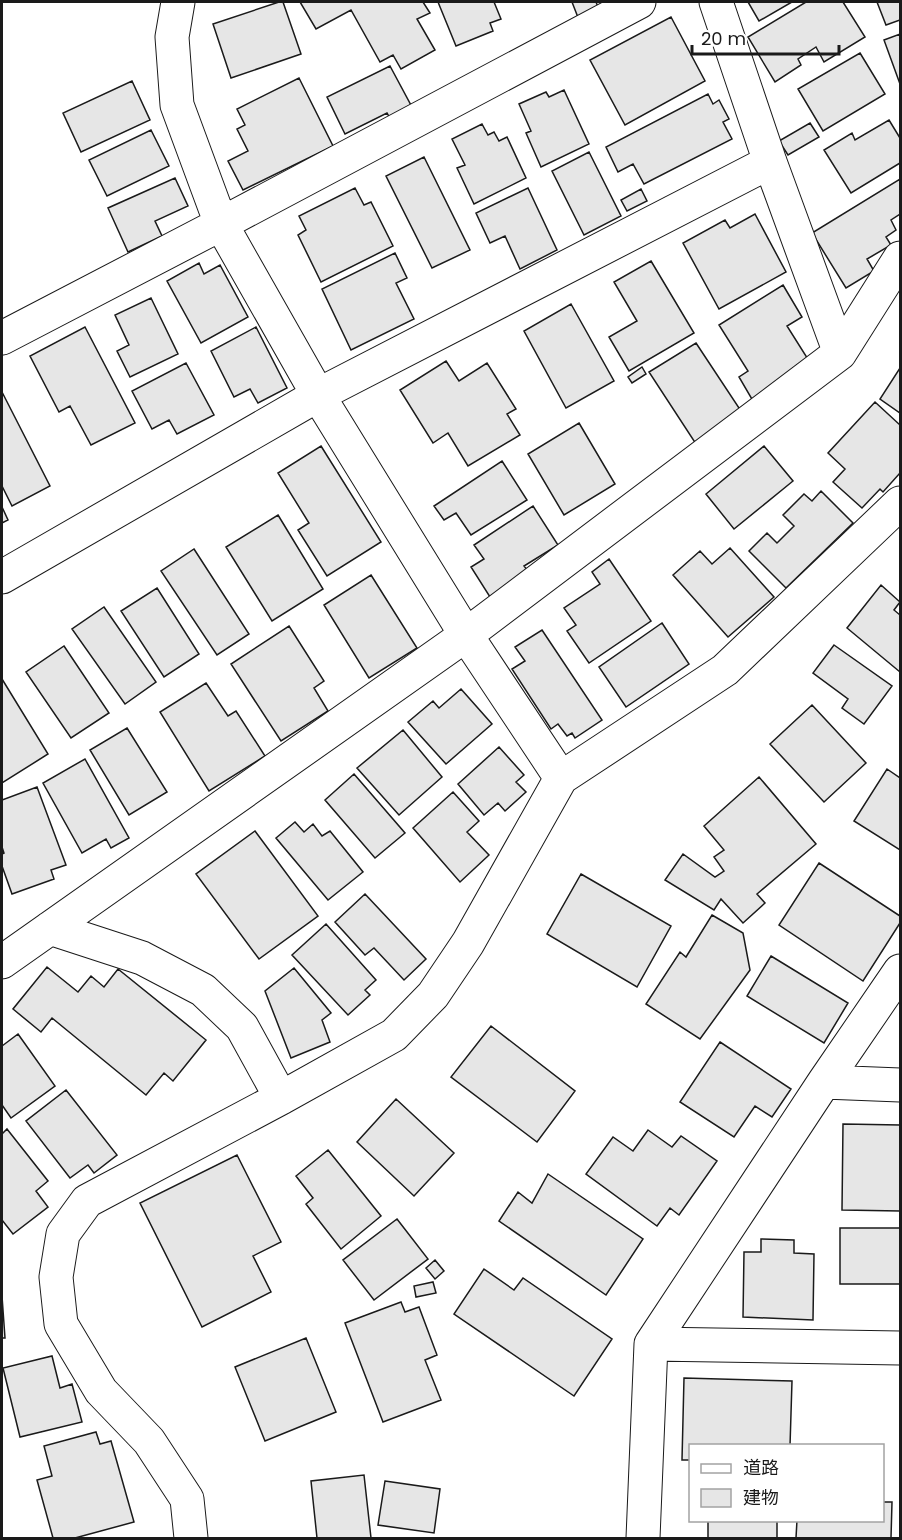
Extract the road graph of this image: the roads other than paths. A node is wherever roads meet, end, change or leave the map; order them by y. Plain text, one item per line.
1 (178, 2) edge
2 (639, 2) edge
3 (716, 2) edge
4 (770, 162) junction
5 (221, 224) junction
6 (900, 258) edge
7 (2, 338) edge
8 (840, 353) junction
9 (318, 395) junction
10 (900, 503) edge
11 (2, 577) edge
12 (466, 635) junction
13 (561, 778) junction
14 (50, 928) junction
15 (2, 962) edge
16 (900, 971) edge
17 (824, 1082) junction
18 (900, 1085) edge
19 (281, 1098) junction
20 (651, 1344) junction
21 (900, 1348) edge
22 (191, 1539) edge
23 (643, 1539) edge

1 - 5 street
2 - 5 street
3 - 4 street
4 - 8 street
4 - 9 street
5 - 7 street
5 - 9 street
6 - 8 street
8 - 12 street
9 - 11 street
9 - 12 street
10 - 13 street
12 - 13 street
12 - 14 street
13 - 19 street
14 - 15 street
14 - 19 street
16 - 17 street
17 - 18 street
17 - 20 street
19 - 22 street
20 - 21 street
20 - 23 street

